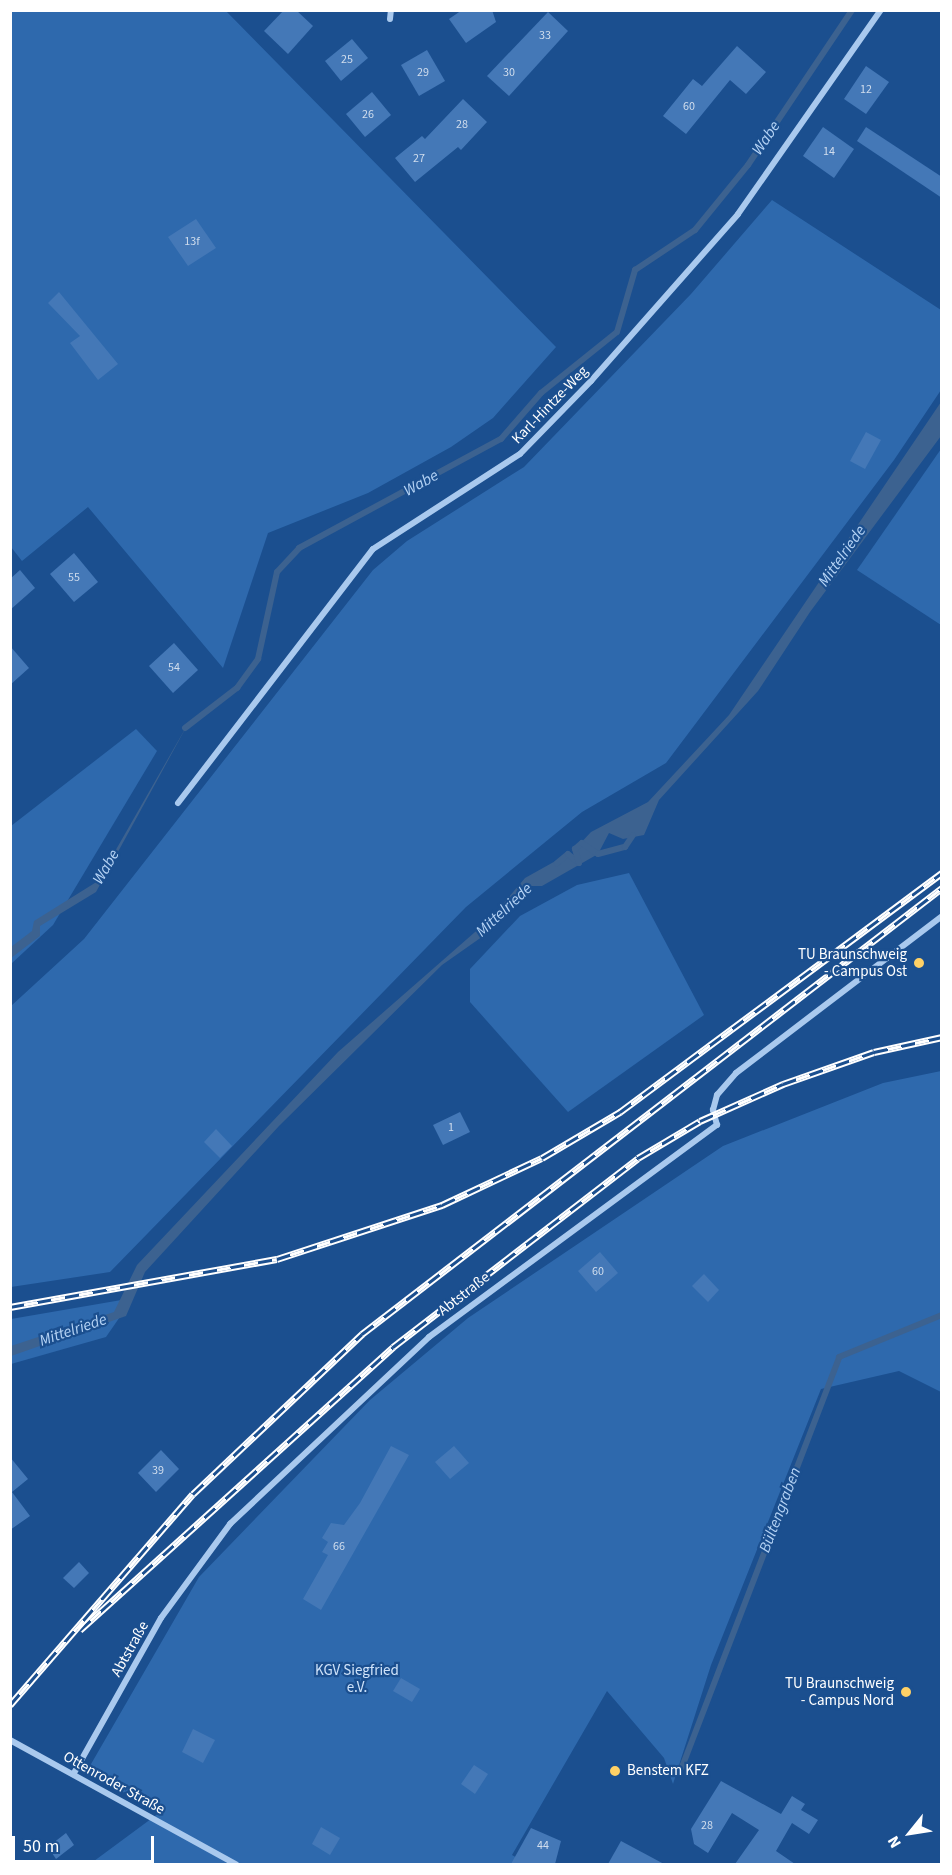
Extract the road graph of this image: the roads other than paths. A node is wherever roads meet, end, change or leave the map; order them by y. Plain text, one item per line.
1 (391, 10) edge
2 (881, 10) edge
3 (390, 19) dead end
4 (178, 803) dead end
5 (942, 916) edge
6 (10, 1740) edge
7 (74, 1773) junction
8 (236, 1864) edge

1 - 3 street
2 - 4 street, Karl-Hintze-Weg
5 - 7 street, Abtstraße
6 - 7 street, Ottenroder Straße
7 - 8 street, Ottenroder Straße

